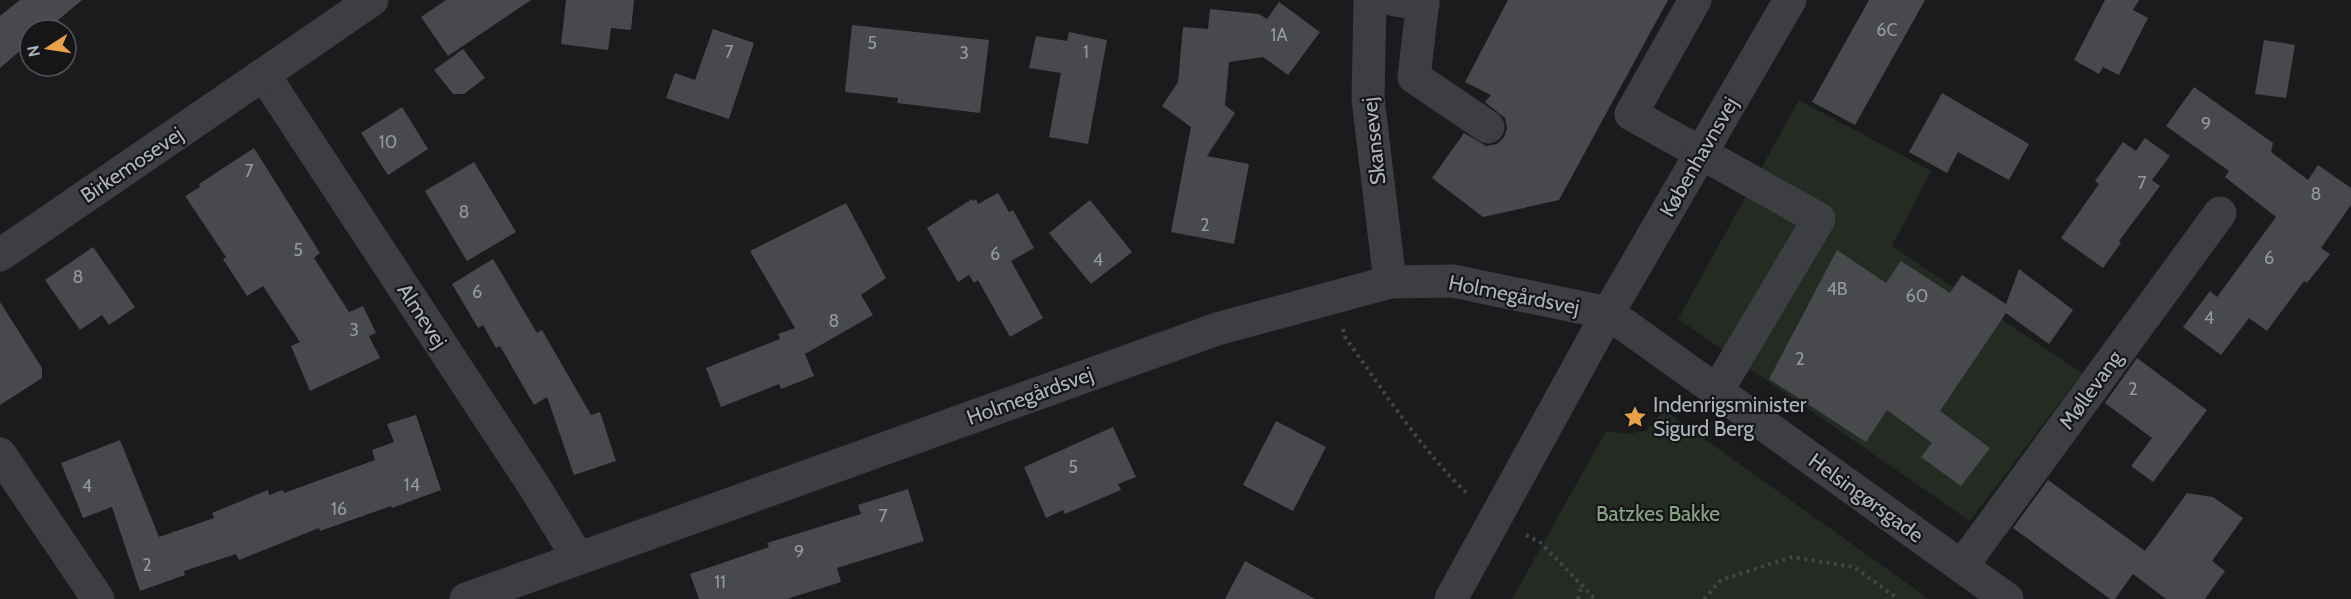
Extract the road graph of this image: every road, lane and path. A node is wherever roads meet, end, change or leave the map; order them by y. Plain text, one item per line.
1 (372, 0) edge
2 (1370, 0) edge
3 (1695, 0) edge
4 (1790, 0) edge
5 (1414, 2) edge
6 (264, 75) junction
7 (1488, 127) dead end
8 (1701, 153) junction
9 (2220, 213) dead end
10 (0, 255) edge
11 (1390, 282) junction
12 (1332, 298) junction
13 (1608, 313) junction
14 (1717, 391) junction
15 (0, 454) edge
16 (1495, 519) junction
17 (579, 558) junction
18 (1962, 566) junction
19 (1582, 584) junction
20 (98, 599) edge
21 (466, 599) edge
22 (1451, 599) edge
23 (1578, 599) edge
24 (1595, 599) edge
25 (1704, 599) edge
26 (1898, 599) edge
27 (2007, 599) edge

1 - 6 street, Birkemosevej
2 - 11 street, Skansevej
3 - 8 street
4 - 8 street, Københavnsvej
5 - 7 street
6 - 10 street, Birkemosevej
6 - 17 street, Almevej
8 - 13 street, Københavnsvej
8 - 14 street
9 - 18 street, Møllevang
11 - 12 street, Holmegårdsvej
11 - 13 street, Holmegårdsvej
12 - 16 path
12 - 17 street, Holmegårdsvej
13 - 14 street, Helsingørsgade
13 - 16 street
14 - 18 street, Helsingørsgade
15 - 20 street
16 - 19 path
16 - 22 street
17 - 21 street, Holmegårdsvej
18 - 27 street, Helsingørsgade
19 - 23 path
19 - 24 path
25 - 26 path

